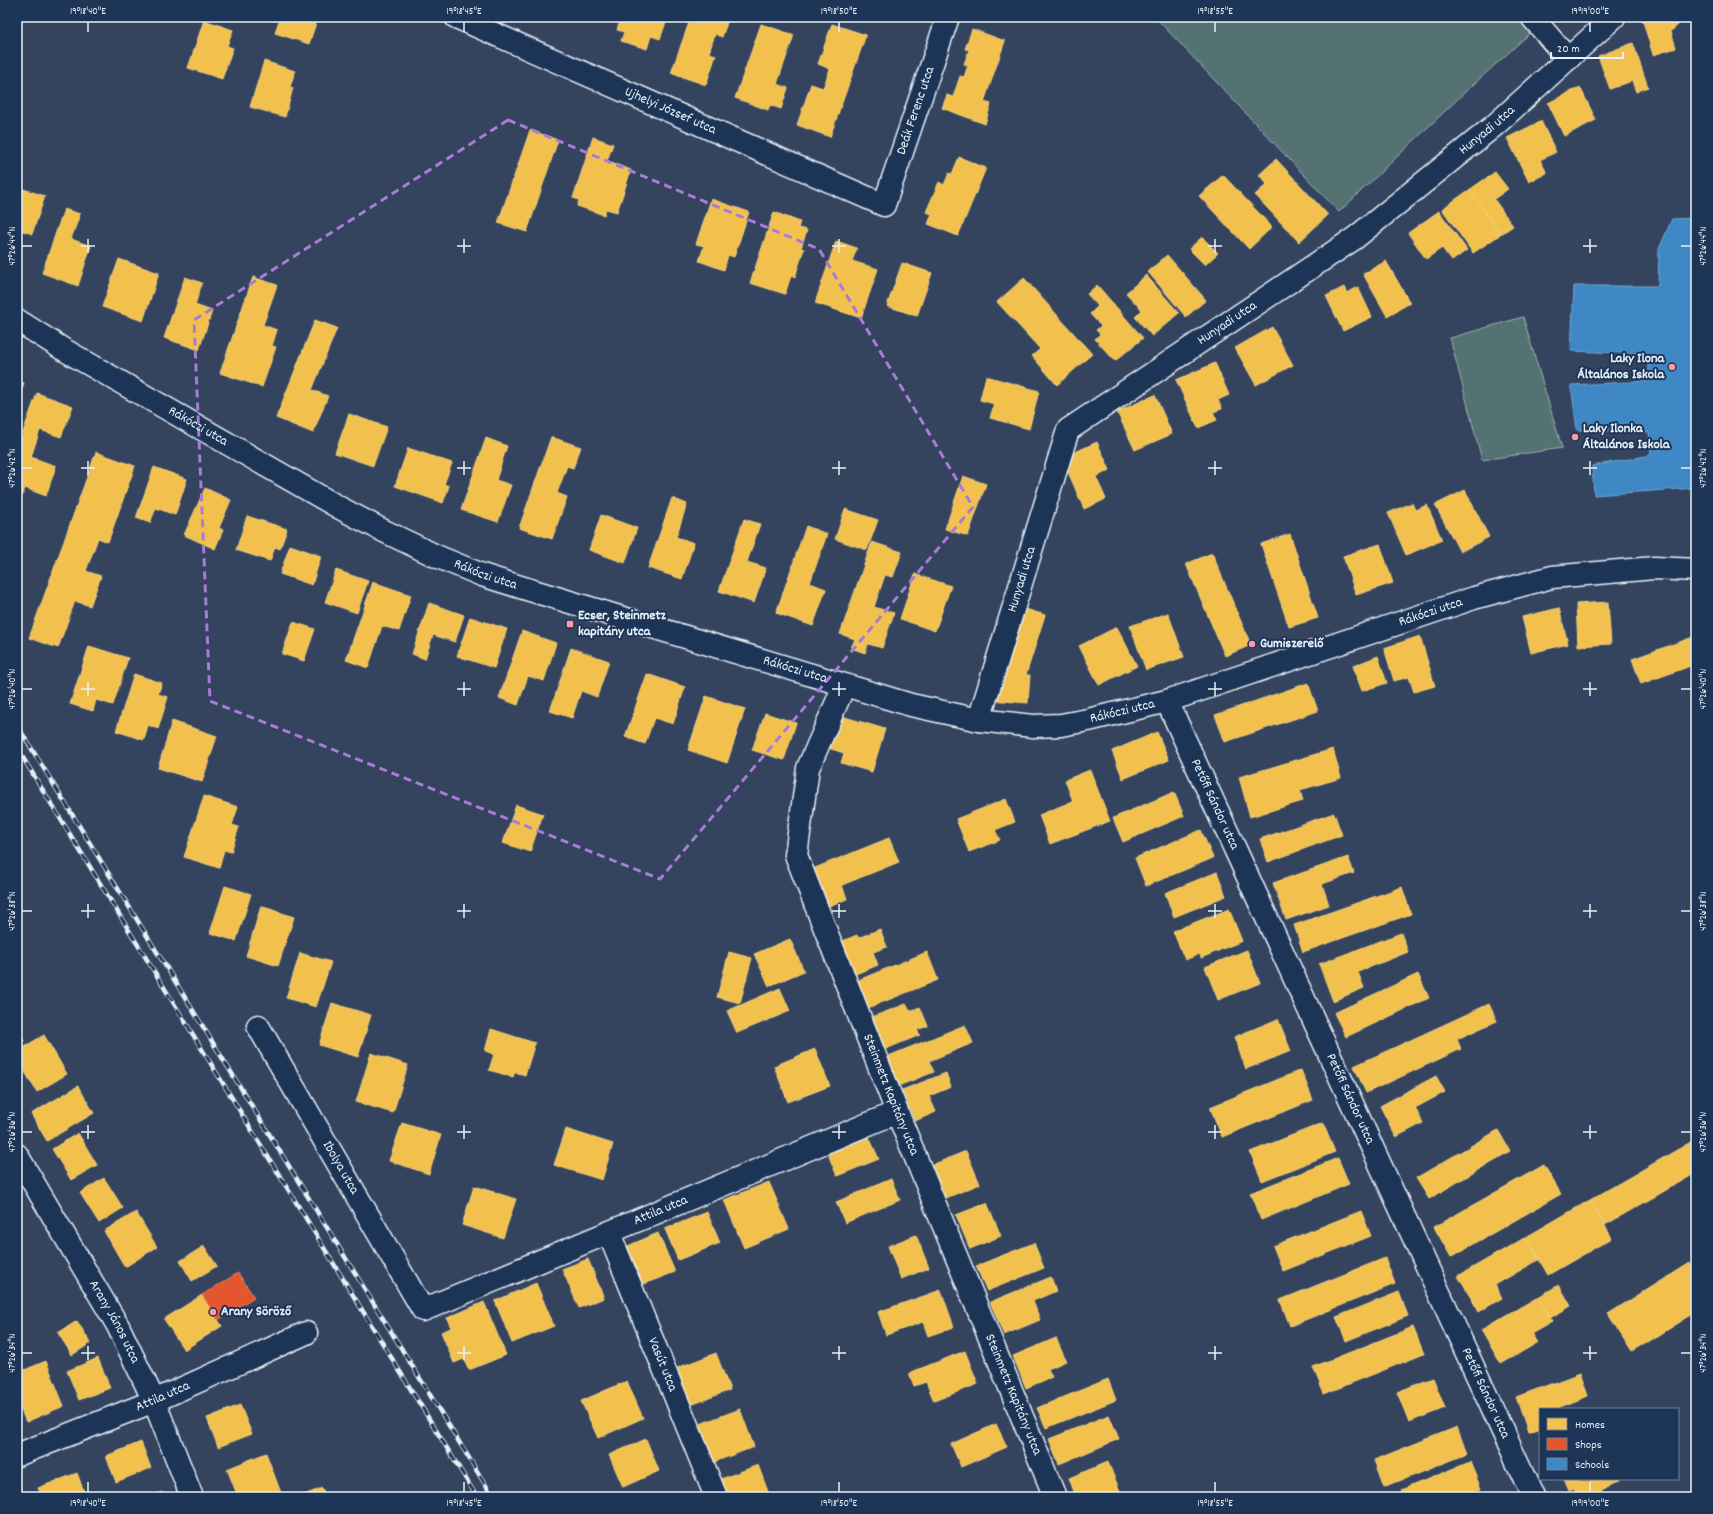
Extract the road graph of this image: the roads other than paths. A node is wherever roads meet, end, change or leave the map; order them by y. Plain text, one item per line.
1 (456, 17) edge
2 (948, 17) edge
3 (1532, 17) edge
4 (1614, 17) edge
5 (1568, 59) junction
6 (884, 205) joint
7 (17, 320) edge
8 (1696, 570) edge
9 (844, 686) junction
10 (1167, 701) junction
11 (979, 720) junction
12 (258, 1026) dead end
13 (897, 1112) junction
14 (17, 1155) edge
15 (609, 1233) junction
16 (423, 1310) joint
17 (306, 1334) dead end
18 (154, 1401) junction
19 (17, 1455) edge
20 (192, 1497) edge
21 (716, 1497) edge
22 (1055, 1497) edge
23 (1533, 1497) edge

1 - 6 street, Ujhelyi József utca
2 - 6 street, Deák Ferenc utca
3 - 5 street
4 - 5 street, Hunyadi utca
5 - 11 street, Hunyadi utca
7 - 9 street, Rákóczi utca
8 - 10 street, Rákóczi utca
9 - 11 street, Rákóczi utca
9 - 13 street, Steinmetz Kapitány utca
10 - 11 street, Rákóczi utca
10 - 23 street, Petőfi Sándor utca
12 - 16 street, Ibolya utca
13 - 15 street, Attila utca
13 - 22 street, Steinmetz Kapitány utca
14 - 18 street, Arany János utca
15 - 16 street, Attila utca
15 - 21 street, Vasút utca
17 - 18 street, Attila utca
18 - 19 street, Attila utca
18 - 20 street, Arany János utca

